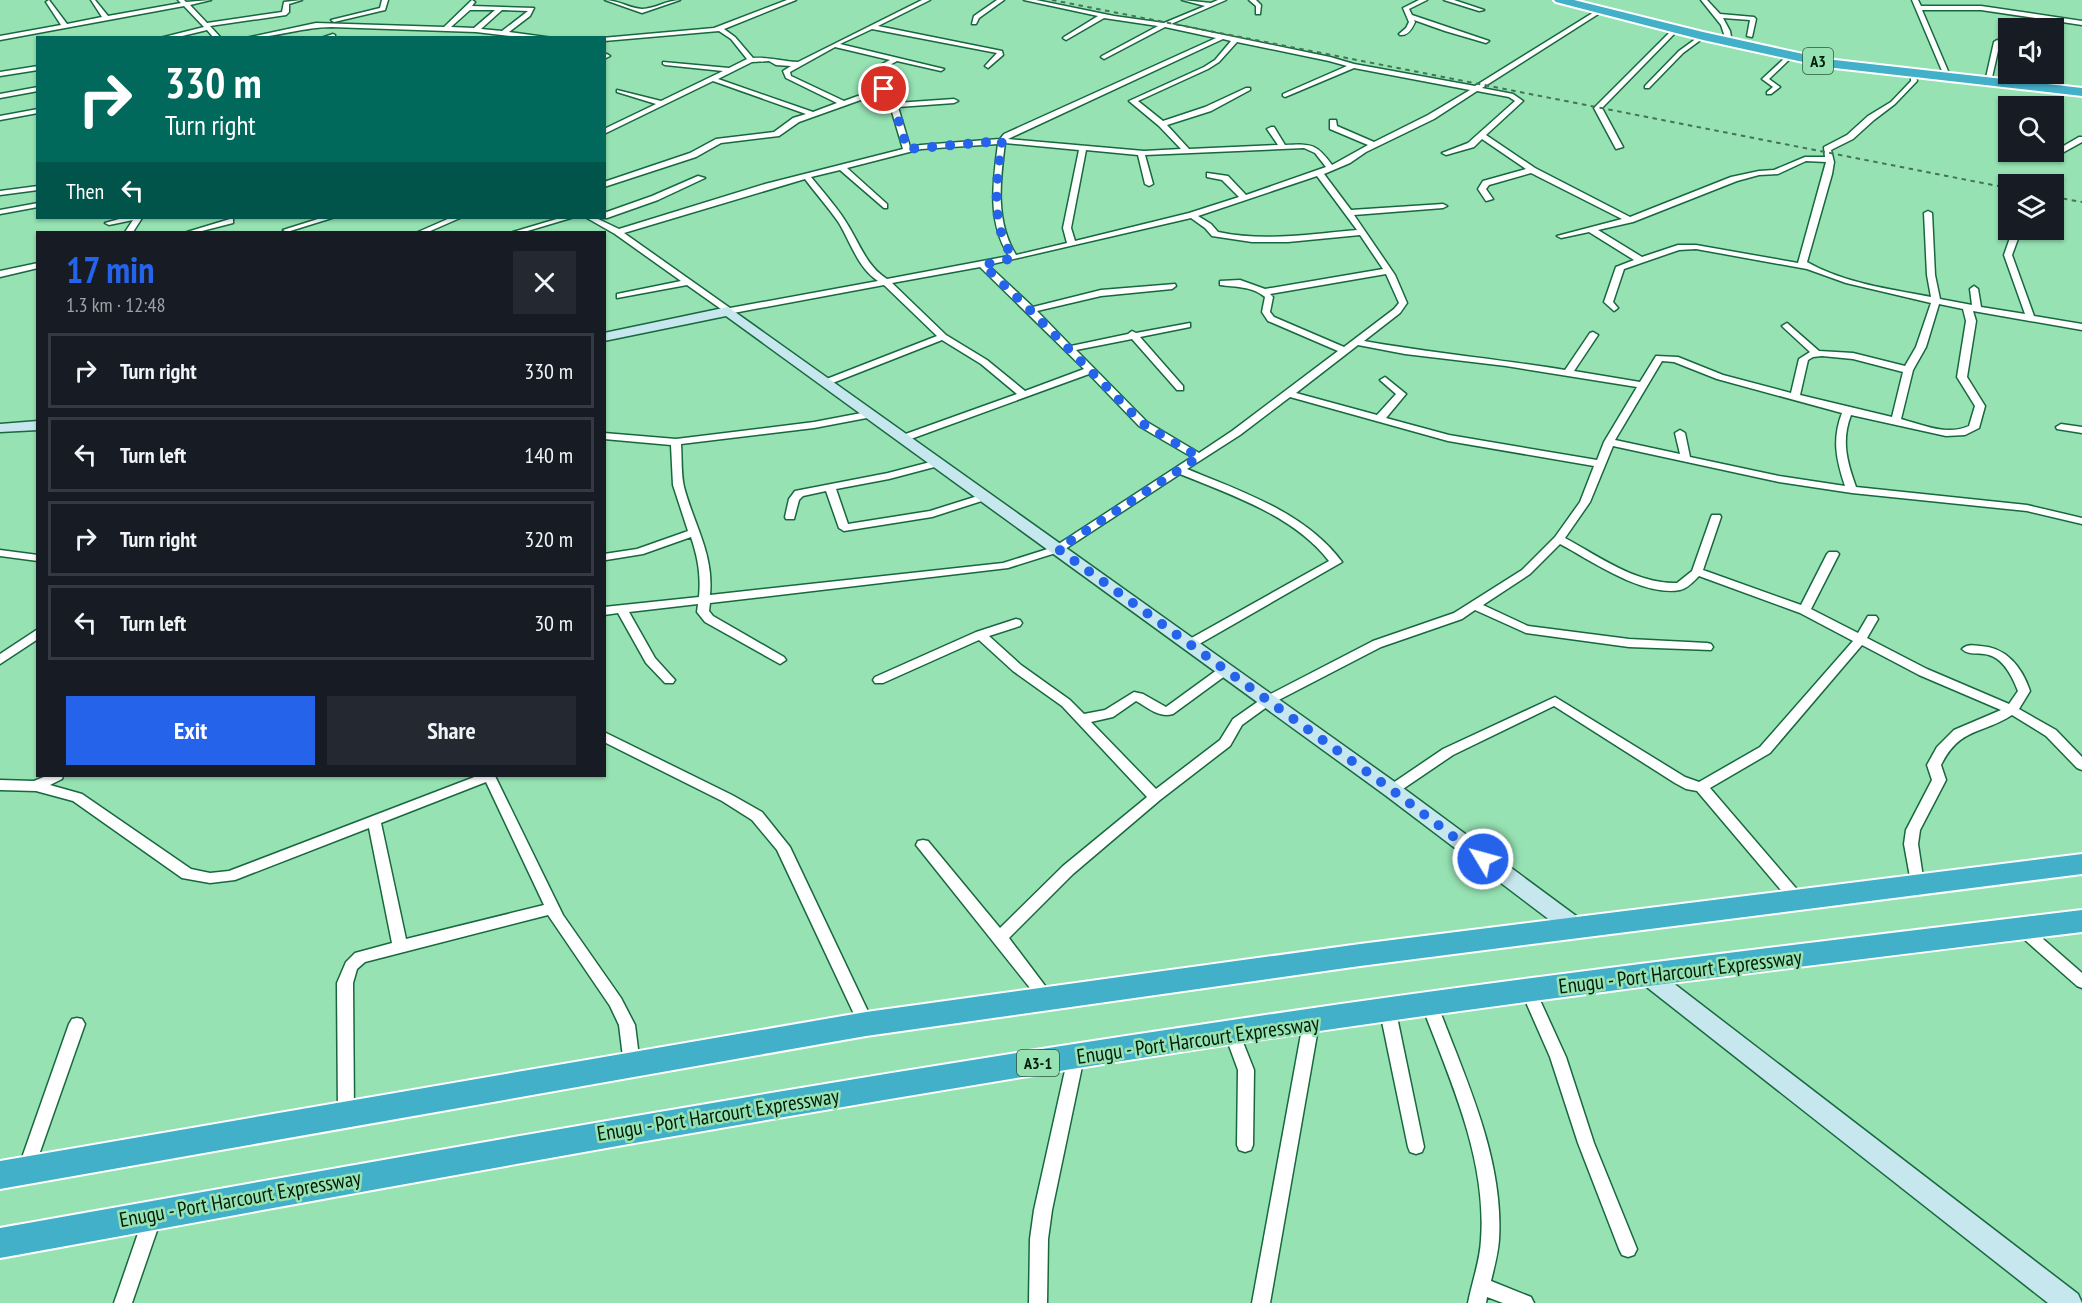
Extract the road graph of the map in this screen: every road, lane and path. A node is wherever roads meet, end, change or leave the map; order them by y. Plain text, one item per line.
1 (208, 0) edge
2 (299, 0) edge
3 (386, 0) edge
4 (475, 0) edge
5 (608, 0) edge
6 (677, 0) edge
7 (793, 0) edge
8 (927, 0) edge
9 (1001, 0) edge
10 (1027, 0) edge
11 (1185, 0) edge
12 (1223, 0) edge
13 (1252, 0) edge
14 (1424, 0) edge
15 (1447, 0) edge
16 (1560, 0) edge
17 (1704, 0) edge
18 (1915, 0) edge
19 (93, 1) edge
20 (49, 2) dead end
21 (183, 2) edge
22 (1583, 2) edge
23 (1211, 5) junction
24 (468, 8) junction
25 (501, 8) junction
26 (1920, 8) junction
27 (1481, 10) dead end
28 (1600, 10) junction
29 (1258, 13) dead end
30 (1102, 16) junction
31 (1410, 16) junction
32 (1716, 16) junction
33 (106, 18) junction
34 (974, 23) dead end
35 (2082, 23) edge
36 (316, 25) junction
37 (64, 26) junction
38 (207, 26) junction
39 (394, 26) junction
40 (1165, 26) junction
41 (872, 27) junction
42 (442, 28) junction
43 (722, 29) junction
44 (1676, 29) junction
45 (476, 30) junction
46 (504, 32) junction
47 (1402, 34) dead end
48 (170, 36) edge
49 (216, 36) edge
50 (259, 36) edge
51 (385, 36) edge
52 (432, 36) edge
53 (522, 36) edge
54 (1703, 36) junction
55 (1750, 36) dead end
56 (0, 38) edge
57 (1066, 38) dead end
58 (1221, 38) junction
59 (606, 39) edge
60 (1235, 40) junction
61 (1486, 41) dead end
62 (1729, 42) junction
63 (1997, 42) dead end
64 (834, 45) junction
65 (1790, 56) junction
66 (1104, 57) dead end
67 (750, 60) junction
68 (894, 60) junction
69 (665, 63) dead end
70 (798, 64) junction
71 (988, 66) dead end
72 (1353, 66) junction
73 (36, 68) edge
74 (942, 69) dead end
75 (729, 70) junction
76 (0, 74) edge
77 (1913, 74) junction
78 (1948, 78) junction
79 (712, 79) junction
80 (1988, 82) junction
81 (1647, 87) dead end
82 (36, 89) edge
83 (884, 89) junction
84 (1248, 89) dead end
85 (1476, 89) junction
86 (619, 91) dead end
87 (2082, 92) edge
88 (1769, 93) dead end
89 (1285, 95) dead end
90 (0, 96) edge
91 (954, 101) dead end
92 (843, 103) junction
93 (663, 104) junction
94 (894, 105) junction
95 (36, 111) edge
96 (812, 114) junction
97 (0, 118) edge
98 (1333, 122) dead end
99 (606, 124) edge
100 (1162, 124) junction
101 (615, 127) junction
102 (1271, 129) dead end
103 (606, 131) edge
104 (1483, 136) junction
105 (2082, 139) edge
106 (1002, 141) junction
107 (1374, 145) junction
108 (1283, 147) junction
109 (1619, 147) dead end
110 (1083, 148) junction
111 (907, 149) junction
112 (2064, 149) edge
113 (1187, 151) junction
114 (1141, 153) junction
115 (1446, 153) dead end
116 (1829, 159) junction
117 (842, 168) junction
118 (1331, 169) junction
119 (1532, 170) junction
120 (1319, 173) junction
121 (1210, 175) dead end
122 (807, 177) junction
123 (701, 178) dead end
124 (606, 184) edge
125 (1149, 184) dead end
126 (36, 188) edge
127 (0, 193) edge
128 (1245, 198) junction
129 (1489, 199) dead end
130 (36, 205) edge
131 (884, 206) dead end
132 (1443, 206) dead end
133 (0, 212) edge
134 (1348, 213) junction
135 (1928, 213) dead end
136 (606, 215) edge
137 (1192, 215) junction
138 (127, 219) edge
139 (231, 219) edge
140 (325, 219) edge
141 (454, 219) edge
142 (563, 219) edge
143 (599, 219) edge
144 (1630, 220) junction
145 (109, 223) dead end
146 (287, 230) dead end
147 (615, 230) junction
148 (1592, 230) junction
149 (194, 231) edge
150 (424, 231) edge
151 (521, 231) edge
152 (606, 231) edge
153 (1361, 232) junction
154 (1561, 236) dead end
155 (2013, 240) edge
156 (1072, 244) junction
157 (1014, 258) junction
158 (1639, 259) junction
159 (36, 265) edge
160 (983, 265) junction
161 (1805, 267) junction
162 (1387, 271) junction
163 (0, 274) edge
164 (690, 282) junction
165 (887, 282) junction
166 (1223, 282) dead end
167 (1172, 286) dead end
168 (1974, 289) dead end
169 (1264, 292) junction
170 (620, 296) dead end
171 (1936, 300) junction
172 (1972, 307) junction
173 (1614, 308) dead end
174 (728, 310) junction
175 (1030, 310) junction
176 (2030, 317) junction
177 (1187, 325) dead end
178 (1787, 326) dead end
179 (2082, 327) edge
180 (1132, 334) junction
181 (1593, 335) dead end
182 (606, 336) edge
183 (943, 337) junction
184 (1357, 342) junction
185 (1069, 349) junction
186 (1345, 351) junction
187 (1815, 352) junction
188 (1088, 370) junction
189 (1908, 370) junction
190 (1567, 374) junction
191 (1385, 380) dead end
192 (827, 382) junction
193 (1641, 385) junction
194 (1180, 388) dead end
195 (1290, 394) junction
196 (1024, 395) junction
197 (1794, 398) junction
198 (1848, 411) junction
199 (872, 414) junction
200 (1379, 419) junction
201 (1896, 421) junction
202 (36, 425) edge
203 (2061, 427) dead end
204 (0, 428) edge
205 (2082, 430) edge
206 (1680, 433) dead end
207 (606, 436) edge
208 (904, 438) junction
209 (676, 442) junction
210 (1609, 442) junction
211 (1199, 457) junction
212 (1686, 460) junction
213 (938, 463) junction
214 (1601, 464) junction
215 (1180, 470) junction
216 (830, 486) junction
217 (1852, 490) junction
218 (984, 496) junction
219 (790, 517) dead end
220 (1716, 517) dead end
221 (2082, 521) edge
222 (693, 533) junction
223 (1559, 539) junction
224 (1058, 549) junction
225 (0, 553) edge
226 (1833, 554) dead end
227 (606, 557) edge
228 (36, 558) edge
229 (1696, 572) junction
230 (703, 602) junction
231 (1476, 606) junction
232 (622, 610) junction
233 (1804, 610) junction
234 (606, 611) edge
235 (1872, 619) dead end
236 (1016, 623) dead end
237 (36, 634) edge
238 (980, 635) junction
239 (1861, 639) junction
240 (1190, 644) junction
241 (1707, 647) dead end
242 (1968, 650) dead end
243 (0, 660) edge
244 (780, 660) dead end
245 (1225, 670) junction
246 (669, 680) dead end
247 (879, 680) dead end
248 (1267, 701) junction
249 (2012, 710) junction
250 (1081, 719) junction
251 (606, 737) edge
252 (2082, 765) edge
253 (55, 777) edge
254 (486, 777) edge
255 (489, 777) edge
256 (0, 785) edge
257 (36, 786) junction
258 (1701, 787) junction
259 (1392, 790) junction
260 (1155, 797) junction
261 (374, 820) junction
262 (923, 845) dead end
263 (2082, 864) edge
264 (1917, 884) junction
265 (1796, 898) junction
266 (553, 908) junction
267 (2082, 921) edge
268 (1575, 927) junction
269 (2021, 928) junction
270 (1000, 938) junction
271 (400, 947) junction
272 (1647, 975) junction
273 (2082, 982) edge
274 (1529, 991) junction
275 (1047, 999) junction
276 (1430, 1006) junction
277 (1388, 1012) junction
278 (1311, 1023) junction
279 (77, 1024) dead end
280 (866, 1024) junction
281 (1232, 1032) junction
282 (1076, 1057) junction
283 (633, 1065) junction
284 (346, 1114) junction
285 (1245, 1145) dead end
286 (1416, 1147) dead end
287 (13, 1173) edge
288 (154, 1215) junction
289 (0, 1243) edge
290 (1628, 1249) dead end
291 (1479, 1295) edge
292 (123, 1303) edge
293 (1038, 1303) edge
294 (1262, 1303) edge
295 (1525, 1303) edge
296 (2069, 1303) edge

1 - 21 street
2 - 38 street
3 - 36 street
4 - 24 street
5 - 6 street
7 - 43 street
8 - 41 street
9 - 34 street
10 - 30 street
11 - 23 street
12 - 23 street
13 - 29 street
14 - 31 street
15 - 27 street
16 - 22 highway, A3
17 - 32 street
18 - 26 street
19 - 33 street
20 - 37 street
21 - 33 street
21 - 38 street
22 - 28 highway, A3
23 - 40 street
24 - 25 street
24 - 42 street
25 - 45 street
25 - 46 street
26 - 35 street
26 - 78 street
28 - 44 highway, A3
28 - 85 street
30 - 40 street
30 - 57 street
31 - 47 street
31 - 61 street
32 - 55 street
32 - 62 street
33 - 37 street
36 - 39 street
36 - 50 street
37 - 56 street
38 - 48 street
38 - 49 street
39 - 42 street
39 - 51 street
40 - 58 street
40 - 66 street
41 - 64 street
41 - 71 street
42 - 45 street
42 - 52 street
43 - 59 street
43 - 67 street
44 - 54 highway, A3
44 - 109 street
45 - 46 street
46 - 53 street
54 - 62 highway, A3
54 - 81 street
58 - 60 street
58 - 106 street
60 - 72 street
60 - 100 street
62 - 65 highway, A3
63 - 80 street
64 - 68 street
64 - 70 street
65 - 77 highway, A3
65 - 88 street
67 - 70 street
67 - 75 street
68 - 74 street
68 - 83 street
69 - 75 street
70 - 92 street
72 - 85 street
72 - 89 street
73 - 76 street
75 - 79 street
77 - 78 highway, A3
77 - 116 street
78 - 80 highway, A3
79 - 93 street
79 - 96 street
80 - 87 highway, A3
82 - 90 street
83 - 92 street
83 - 94 street
84 - 100 street
85 - 104 street
85 - 107 street
86 - 93 street
91 - 94 street
92 - 96 street
93 - 101 street
94 - 111 street
95 - 97 street
96 - 124 street
98 - 107 street
99 - 101 street
100 - 113 street
101 - 103 street
102 - 108 street
104 - 115 street
104 - 119 street
105 - 112 street
106 - 110 street
106 - 111 street
106 - 157 street
107 - 118 street
108 - 113 street
108 - 118 street
110 - 114 street
110 - 156 street
111 - 117 street
113 - 114 street
114 - 125 street
116 - 144 street
116 - 161 street
117 - 122 street
117 - 131 street
118 - 120 street
119 - 129 street
119 - 144 street
120 - 128 street
120 - 134 street
121 - 128 street
122 - 147 street
122 - 165 street
123 - 136 street
126 - 127 street
128 - 137 street
130 - 133 street
132 - 134 street
134 - 153 street
135 - 171 street
137 - 153 street
137 - 156 street
138 - 145 street
139 - 149 street
140 - 146 street
141 - 150 street
142 - 151 street
143 - 147 street
144 - 148 street
147 - 152 street
147 - 164 street
148 - 154 street
148 - 158 street
153 - 162 street
155 - 176 street
156 - 157 street
157 - 160 street
158 - 161 street
158 - 173 street
159 - 163 street
160 - 165 street
160 - 175 street
161 - 171 street
162 - 169 street
162 - 184 street
164 - 170 street
164 - 174 street
165 - 174 street
165 - 183 street
166 - 169 street
167 - 175 street
168 - 172 street
169 - 186 street
171 - 172 street
171 - 189 street
172 - 176 street
172 - 201 street
174 - 182 main road
174 - 192 main road
175 - 185 street
176 - 179 street
177 - 180 street
178 - 187 street
180 - 185 street
180 - 194 street
181 - 190 street
183 - 192 street
183 - 196 street
184 - 186 street
184 - 190 street
185 - 188 street
186 - 195 street
187 - 189 street
187 - 197 street
188 - 196 street
188 - 211 street
189 - 201 street
190 - 193 street
191 - 200 street
192 - 199 main road
193 - 197 street
193 - 210 street
195 - 200 street
195 - 211 street
196 - 208 street
197 - 198 street
198 - 201 street
198 - 217 street
199 - 208 main road
199 - 209 street
200 - 214 street
202 - 204 main road
203 - 205 street
206 - 212 street
207 - 209 street
208 - 213 main road
209 - 222 street
210 - 212 street
210 - 214 street
211 - 215 street
212 - 217 street
213 - 216 street
213 - 218 main road
214 - 223 street
215 - 224 street
215 - 240 street
216 - 218 street
216 - 219 street
217 - 221 street
218 - 224 main road
220 - 229 street
222 - 227 street
222 - 230 street
223 - 229 street
223 - 231 street
224 - 230 street
224 - 240 main road
225 - 228 street
226 - 233 street
229 - 233 street
230 - 232 street
230 - 244 street
231 - 241 street
231 - 248 street
232 - 234 street
232 - 246 street
233 - 239 street
235 - 239 street
236 - 238 street
237 - 243 street
238 - 247 street
238 - 250 street
239 - 249 street
239 - 258 street
240 - 245 main road
242 - 249 street
245 - 248 main road
245 - 250 street
248 - 259 main road
248 - 260 street
249 - 252 street
249 - 264 street
250 - 260 street
251 - 280 street
253 - 257 street
254 - 261 street
255 - 266 street
256 - 257 street
257 - 261 street
258 - 259 street
258 - 265 street
259 - 268 main road
260 - 270 street
261 - 271 street
262 - 270 street
263 - 264 highway
264 - 265 highway
265 - 268 highway
266 - 271 street
266 - 283 street
267 - 269 highway, Enugu - Port Harcourt Expressway / A3-1
268 - 275 highway
269 - 272 highway, Enugu - Port Harcourt Expressway / A3-1
269 - 273 street
270 - 275 street
271 - 284 street
272 - 274 highway, Enugu - Port Harcourt Expressway / A3-1
272 - 296 main road
274 - 276 highway, Enugu - Port Harcourt Expressway / A3-1
274 - 290 street
275 - 280 highway
276 - 277 highway, Enugu - Port Harcourt Expressway / A3-1
276 - 291 street
277 - 278 highway, Enugu - Port Harcourt Expressway / A3-1
277 - 286 street
278 - 281 highway, Enugu - Port Harcourt Expressway / A3-1
278 - 294 street
279 - 287 street
280 - 283 highway
281 - 282 highway, Enugu - Port Harcourt Expressway / A3-1
281 - 285 street
282 - 288 highway, Enugu - Port Harcourt Expressway / A3-1
282 - 293 street
283 - 284 highway
284 - 287 highway
288 - 289 highway, Enugu - Port Harcourt Expressway / A3-1
288 - 292 street
291 - 295 street

